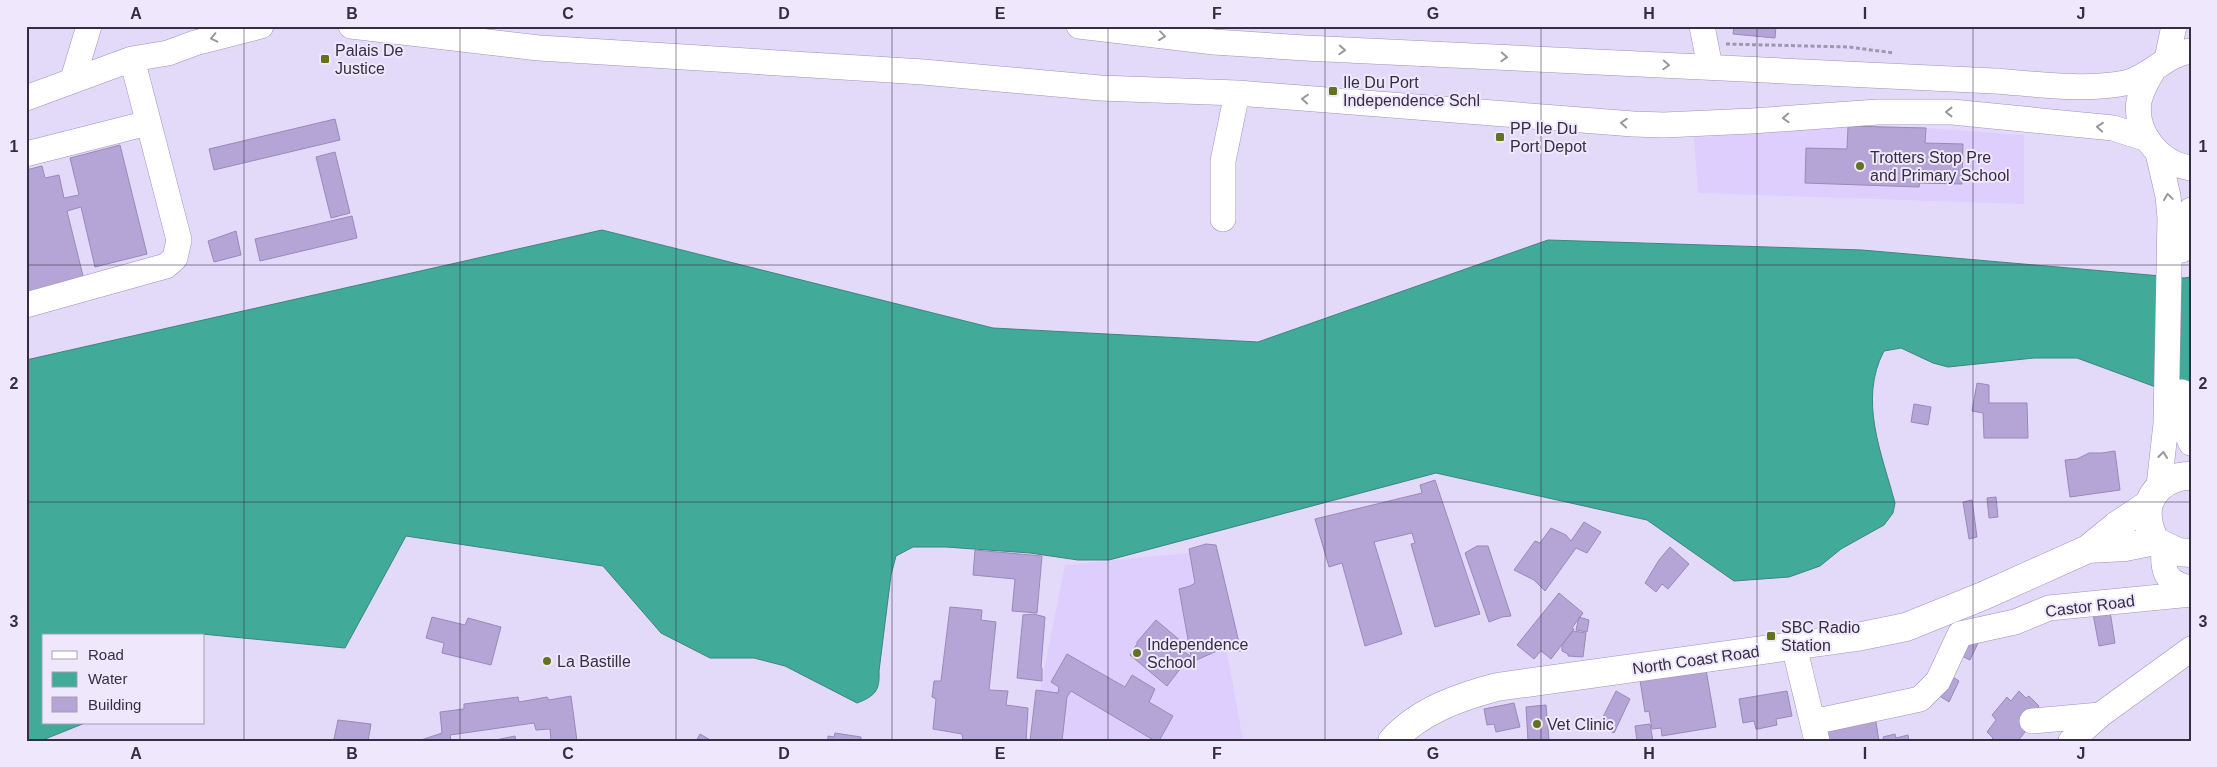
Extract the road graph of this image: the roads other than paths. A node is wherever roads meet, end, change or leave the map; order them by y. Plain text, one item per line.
1 (89, 26) edge
2 (261, 26) edge
3 (351, 26) edge
4 (1079, 26) edge
5 (1702, 26) edge
6 (2174, 26) edge
7 (1307, 37) edge
8 (2191, 51) edge
9 (132, 59) junction
10 (2160, 64) junction
11 (1710, 67) junction
12 (73, 80) junction
13 (1237, 93) junction
14 (26, 98) edge
15 (148, 123) junction
16 (2152, 146) junction
17 (26, 154) edge
18 (2191, 168) edge
19 (2191, 210) edge
20 (1223, 219) dead end
21 (2175, 262) junction
22 (26, 305) edge
23 (2180, 430) edge
24 (2191, 476) edge
25 (2154, 495) junction
26 (2160, 544) junction
27 (2088, 549) junction
28 (2191, 552) edge
29 (2191, 588) edge
30 (2191, 594) edge
31 (1794, 646) junction
32 (2191, 649) edge
33 (2100, 715) junction
34 (2032, 721) dead end
35 (1815, 731) edge
36 (1392, 741) edge
37 (2071, 741) edge

1 - 12 street
2 -> 9 street
3 - 13 street
4 -> 7 street
5 - 11 street
6 - 10 street
7 -> 11 street
8 - 10 street
9 - 12 street
9 - 15 street
10 - 11 street
10 - 16 street
12 - 14 street
16 -> 13 street
13 - 20 street
15 - 17 street
15 - 22 street
16 - 18 street
21 -> 16 street
19 - 21 street
21 - 23 street
25 -> 23 street
24 - 25 main road
25 - 26 main road
25 - 27 main road
26 - 27 main road
26 - 28 main road
26 - 29 street
27 - 31 main road, North Coast Road
30 - 35 street, Castor Road
31 - 35 street
31 - 36 main road, North Coast Road
32 - 33 street
33 - 34 street
33 - 37 street

